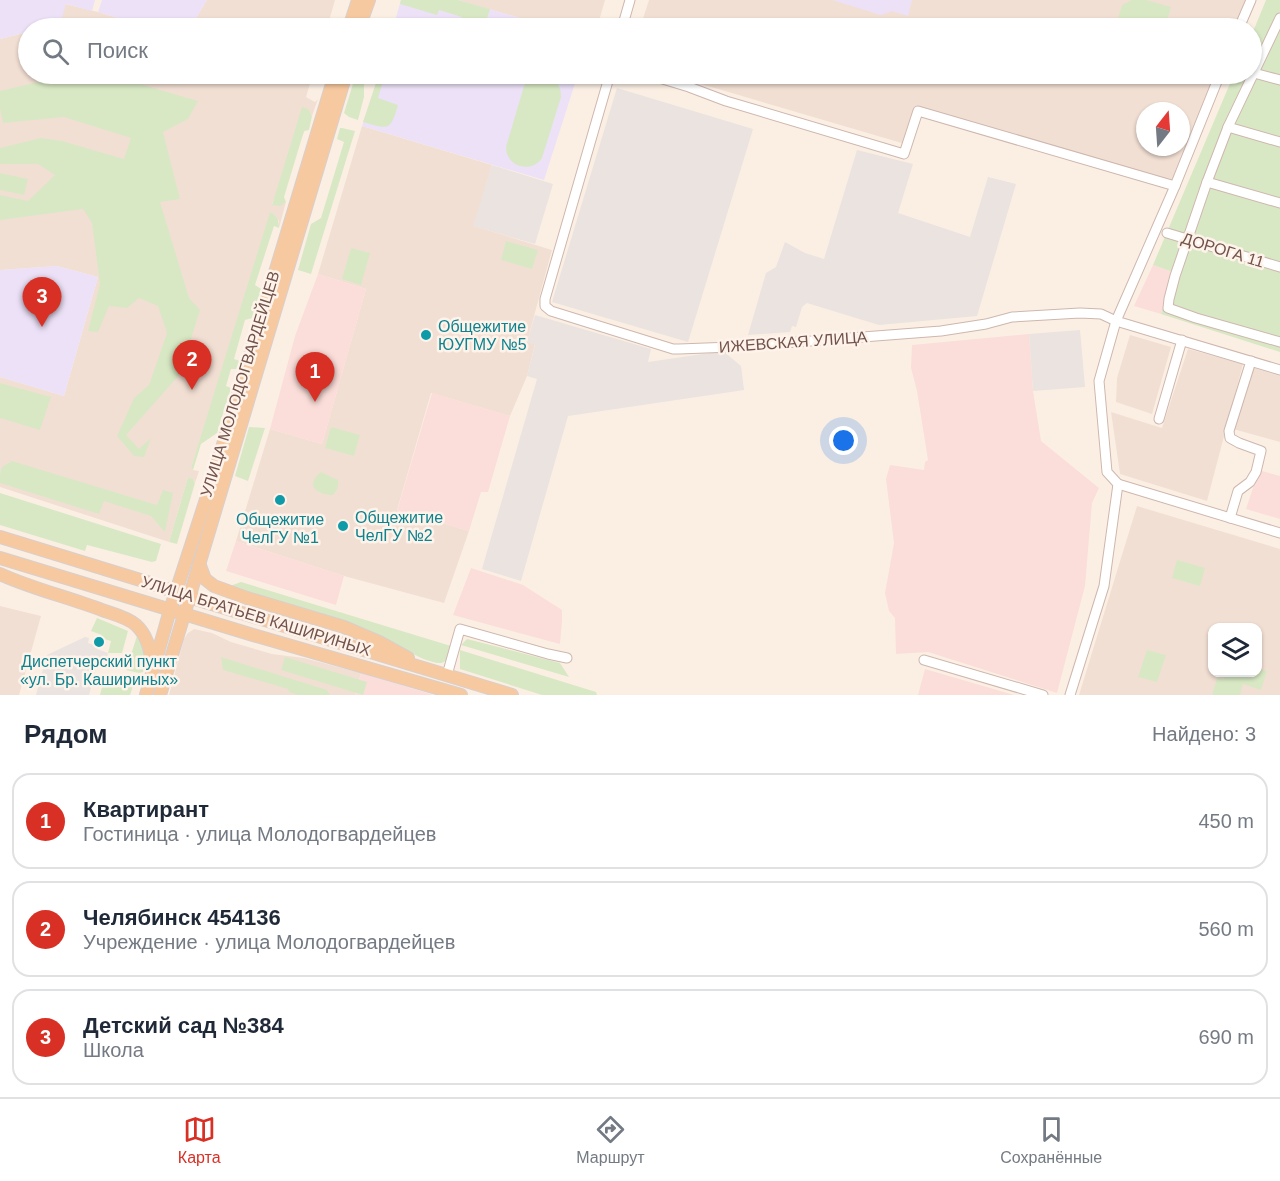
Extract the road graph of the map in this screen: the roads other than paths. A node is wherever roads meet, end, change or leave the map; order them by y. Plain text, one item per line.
1 (358, 0) edge
2 (369, 0) edge
3 (630, 0) edge
4 (1251, 0) edge
5 (352, 18) edge
6 (363, 18) edge
7 (625, 18) edge
8 (1243, 18) edge
9 (1280, 18) edge
10 (1262, 56) edge
11 (1262, 75) edge
12 (1280, 80) edge
13 (332, 84) edge
14 (343, 84) edge
15 (607, 84) edge
16 (679, 84) edge
17 (1216, 84) edge
18 (1249, 84) edge
19 (1228, 127) junction
20 (1280, 142) edge
21 (1207, 182) junction
22 (1175, 186) junction
23 (1280, 203) edge
24 (1167, 233) dead end
25 (1188, 239) junction
26 (1280, 267) edge
27 (1116, 321) junction
28 (1182, 340) junction
29 (1280, 342) edge
30 (1251, 361) junction
31 (1280, 370) edge
32 (1159, 419) dead end
33 (1118, 484) junction
34 (1230, 518) junction
35 (1280, 533) edge
36 (0, 537) edge
37 (0, 558) edge
38 (199, 563) junction
39 (0, 574) edge
40 (176, 592) junction
41 (189, 597) junction
42 (170, 610) junction
43 (183, 614) junction
44 (567, 658) dead end
45 (924, 660) dead end
46 (153, 667) junction
47 (430, 670) junction
48 (447, 675) junction
49 (146, 695) edge
50 (160, 695) edge
51 (461, 695) edge
52 (512, 695) edge
53 (1043, 695) edge
54 (1070, 695) edge

1 - 5 main road
2 - 6 main road
3 - 7 street
4 - 8 street
9 - 10 street
11 - 12 street
13 - 40 main road, УЛИЦА МОЛОДОГВАРДЕЙЦЕВ
14 - 38 main road, УЛИЦА МОЛОДОГВАРДЕЙЦЕВ
15 - 27 street, ИЖЕВСКАЯ УЛИЦА
16 - 22 street
17 - 22 street
18 - 19 street
19 - 20 street
19 - 21 street
21 - 23 street
21 - 25 street
22 - 27 street
24 - 25 street, ДОРОГА 11
25 - 26 street, ДОРОГА 11
25 - 29 street
27 - 28 street, ИЖЕВСКАЯ УЛИЦА
27 - 33 street
28 - 30 street, ИЖЕВСКАЯ УЛИЦА
28 - 32 street
30 - 31 street, ИЖЕВСКАЯ УЛИЦА
30 - 34 street
33 - 34 street
33 - 54 street
34 - 35 street
36 - 40 main road, УЛИЦА БРАТЬЕВ КАШИРИНЫХ
37 - 42 main road, УЛИЦА БРАТЬЕВ КАШИРИНЫХ
38 - 41 main road, УЛИЦА МОЛОДОГВАРДЕЙЦЕВ
38 - 47 main road
39 - 46 main road
40 - 41 main road, УЛИЦА БРАТЬЕВ КАШИРИНЫХ
40 - 42 main road, УЛИЦА МОЛОДОГВАРДЕЙЦЕВ
41 - 43 main road, УЛИЦА МОЛОДОГВАРДЕЙЦЕВ
41 - 47 main road, УЛИЦА БРАТЬЕВ КАШИРИНЫХ
42 - 43 main road, УЛИЦА БРАТЬЕВ КАШИРИНЫХ
42 - 46 main road, УЛИЦА МОЛОДОГВАРДЕЙЦЕВ
43 - 50 main road, УЛИЦА МОЛОДОГВАРДЕЙЦЕВ
43 - 51 main road, УЛИЦА БРАТЬЕВ КАШИРИНЫХ
44 - 48 street
45 - 53 street
46 - 49 main road, УЛИЦА МОЛОДОГВАРДЕЙЦЕВ
47 - 48 main road, УЛИЦА БРАТЬЕВ КАШИРИНЫХ
48 - 52 main road, УЛИЦА БРАТЬЕВ КАШИРИНЫХ

